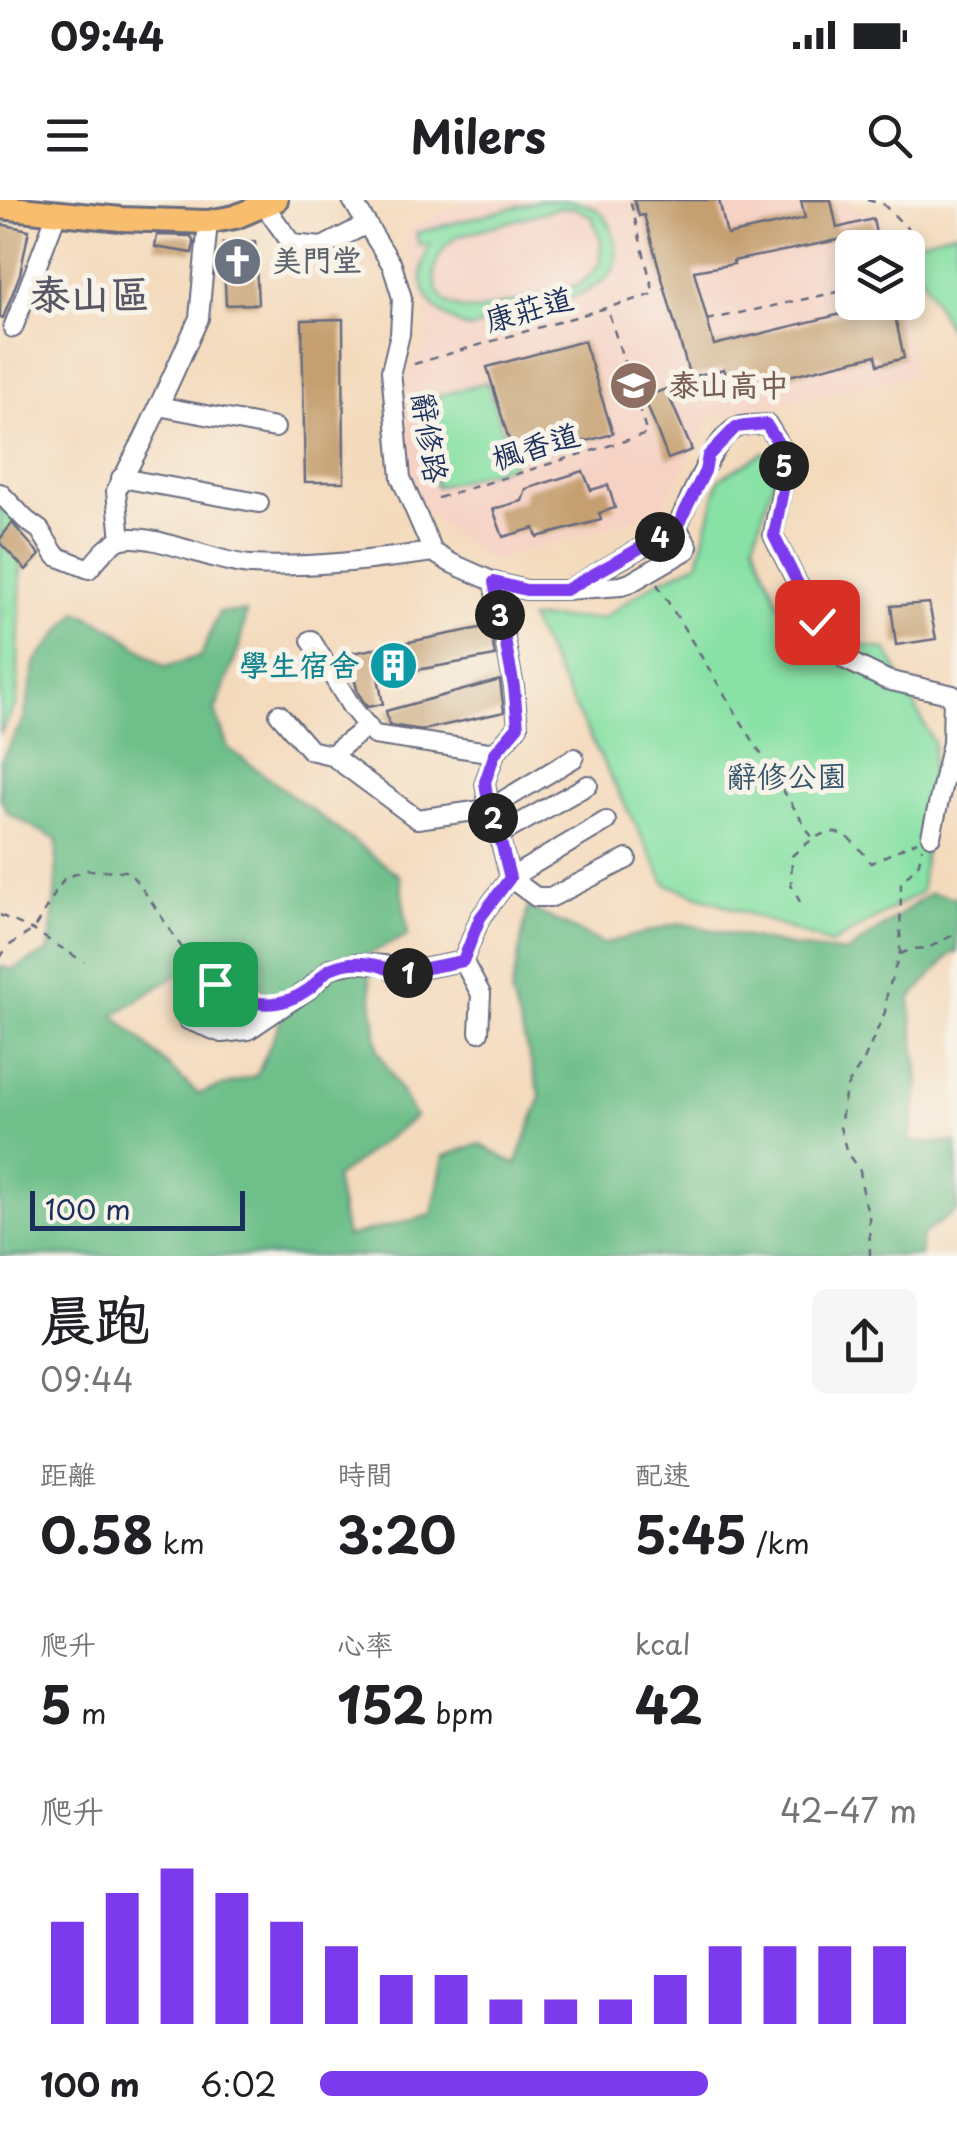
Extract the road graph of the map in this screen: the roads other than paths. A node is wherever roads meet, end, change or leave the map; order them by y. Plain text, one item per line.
1 (352, 200) edge
2 (270, 202) edge
3 (0, 207) edge
4 (57, 213) junction
5 (208, 222) junction
6 (367, 224) junction
7 (13, 328) dead end
8 (158, 406) junction
9 (274, 428) dead end
10 (120, 478) junction
11 (0, 492) edge
12 (259, 502) dead end
13 (677, 527) junction
14 (121, 539) junction
15 (434, 552) junction
16 (494, 582) junction
17 (566, 590) junction
18 (311, 640) dead end
19 (279, 714) dead end
20 (368, 726) junction
21 (495, 753) junction
22 (331, 755) junction
23 (574, 758) dead end
24 (588, 785) dead end
25 (489, 809) junction
26 (606, 821) dead end
27 (499, 834) junction
28 (928, 837) road end
29 (627, 859) dead end
30 (510, 878) junction
31 (463, 961) junction
32 (188, 1020) dead end
33 (480, 1032) dead end

1 - 6 street, 辭修路
2 - 5 main road
2 - 6 street
3 - 4 main road
4 - 5 main road
4 - 7 street
5 - 8 street
6 - 15 street, 辭修路
8 - 9 street
8 - 10 street
10 - 12 street
10 - 14 street
11 - 14 street
13 - 17 street
13 - 17 street
13 - 28 street
14 - 15 street
15 - 16 street
16 - 17 street
16 - 21 street
18 - 20 street
19 - 22 street
20 - 21 street
20 - 22 street
21 - 25 street
22 - 25 street
23 - 25 street
24 - 27 street
25 - 27 street
26 - 30 street
27 - 30 street
29 - 30 street
30 - 31 street
31 - 32 street
31 - 33 street

